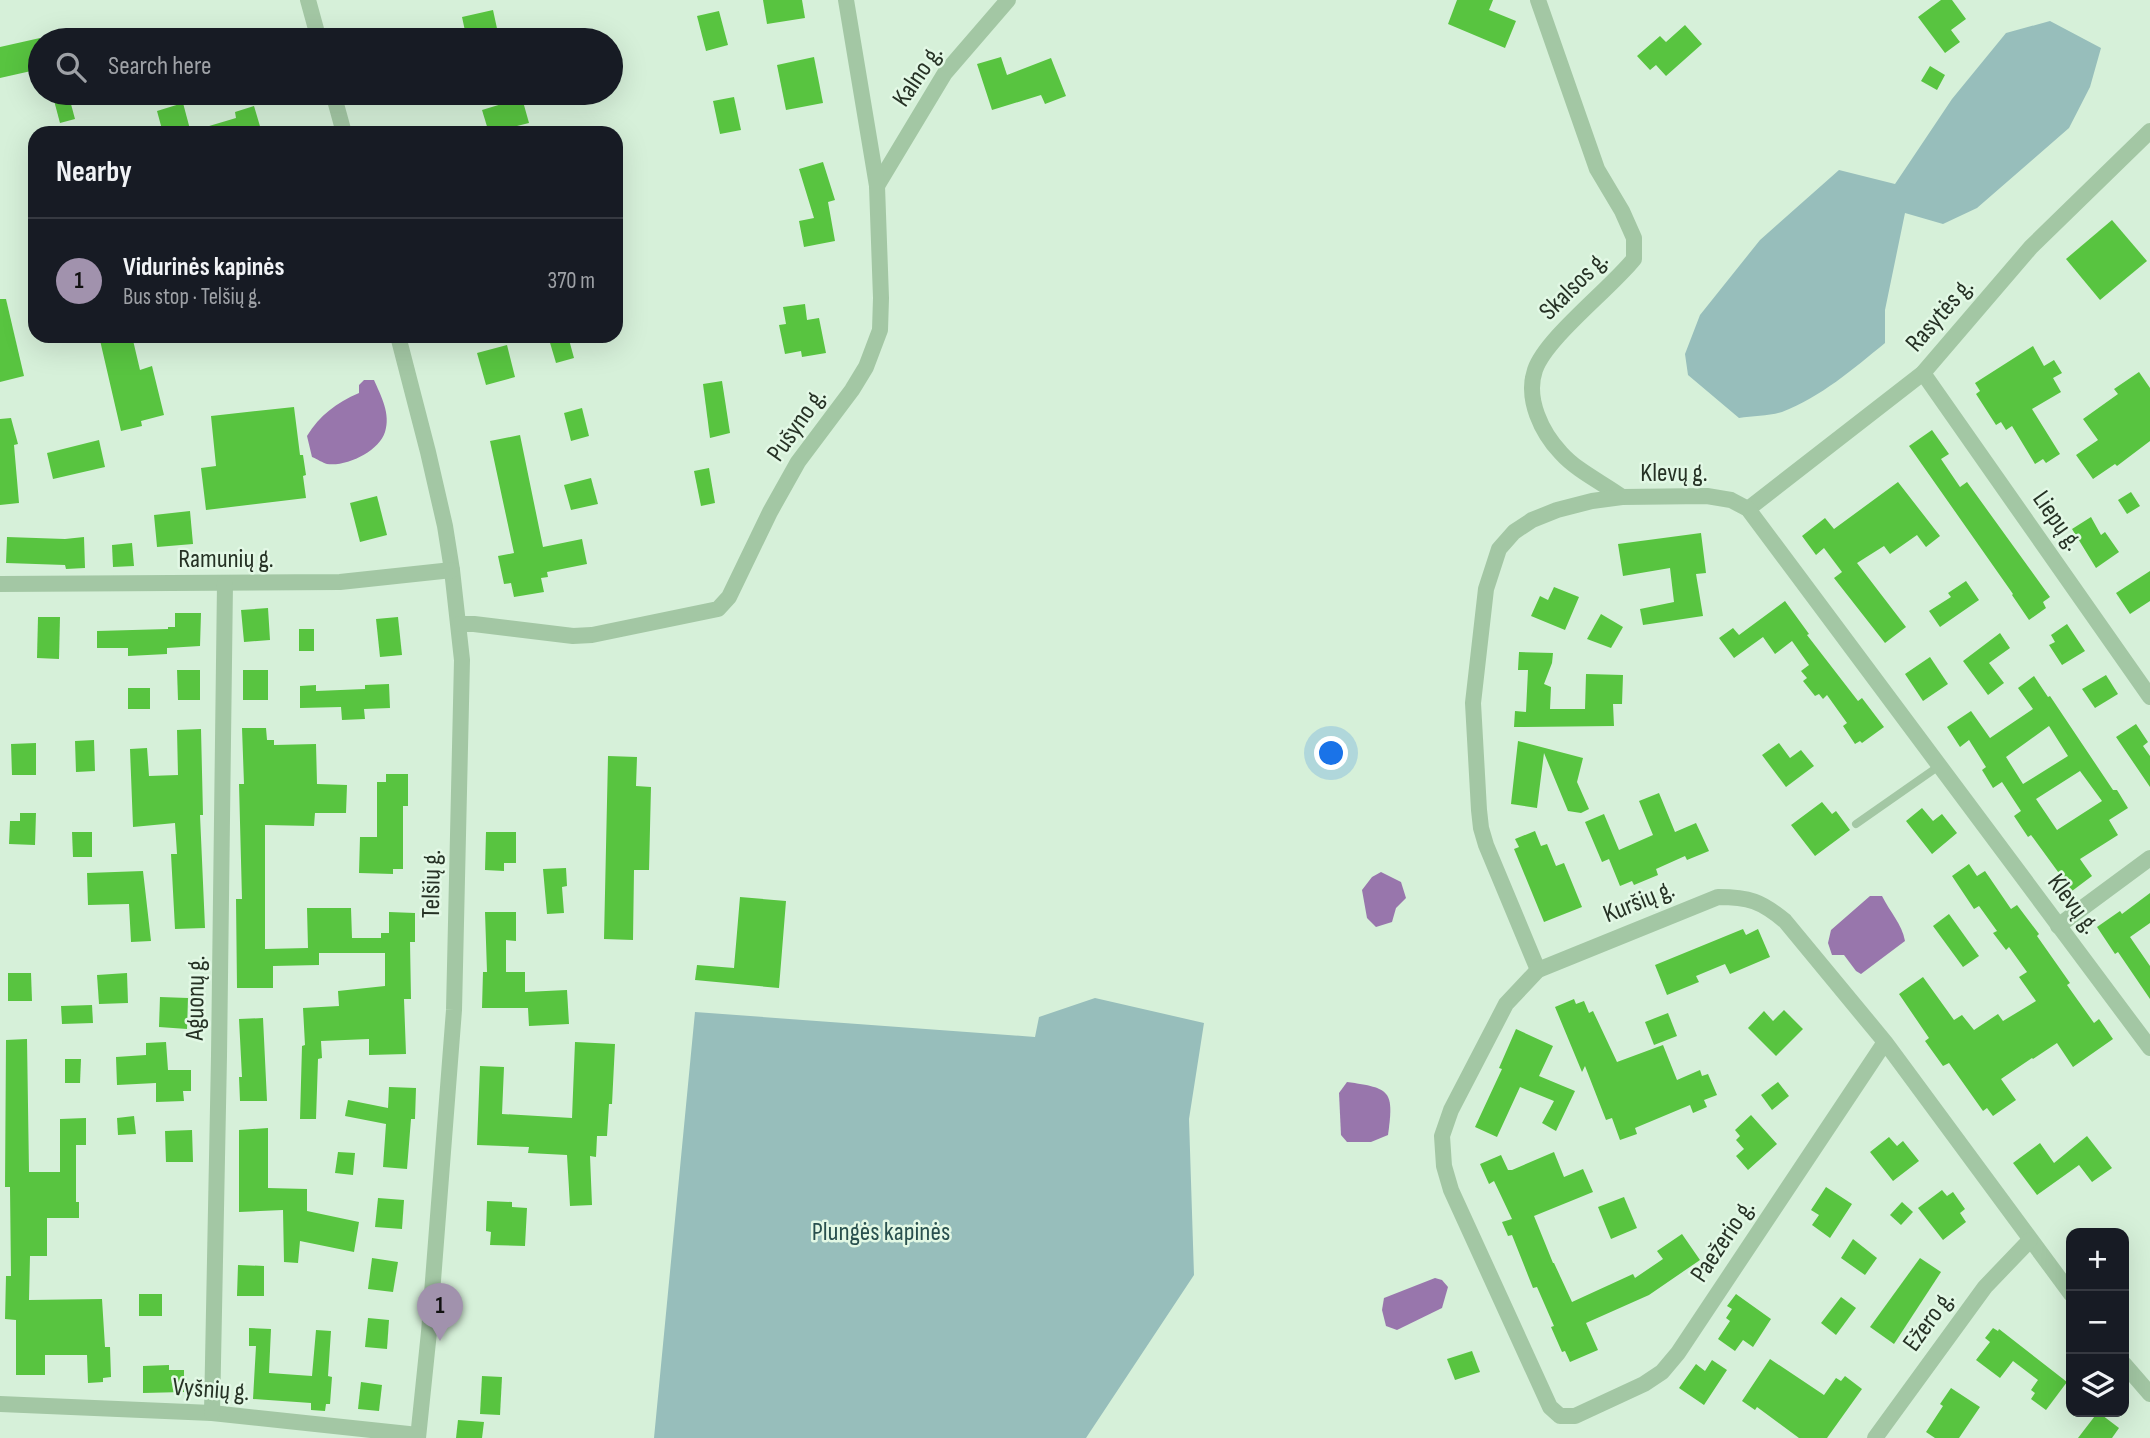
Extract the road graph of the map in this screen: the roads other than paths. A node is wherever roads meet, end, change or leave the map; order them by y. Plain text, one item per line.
1 (308, 0) edge
2 (846, 0) edge
3 (1007, 0) edge
4 (1538, 0) edge
5 (316, 28) edge
6 (336, 105) edge
7 (342, 126) edge
8 (2150, 131) edge
9 (877, 186) junction
10 (400, 343) edge
11 (1923, 373) junction
12 (1622, 498) junction
13 (1748, 509) junction
14 (452, 570) junction
15 (225, 583) junction
16 (0, 584) edge
17 (459, 624) junction
18 (2150, 696) edge
19 (1939, 766) junction
20 (1856, 824) dead end
21 (2150, 858) edge
22 (2058, 926) junction
23 (1538, 970) junction
24 (1885, 1042) junction
25 (2150, 1048) edge
26 (2030, 1240) junction
27 (2069, 1291) edge
28 (2129, 1370) edge
29 (2150, 1394) edge
30 (0, 1404) edge
31 (212, 1413) junction
32 (1560, 1416) joint
33 (418, 1437) edge
34 (1875, 1438) edge

1 - 5 street
2 - 9 street, Pušyno g.
3 - 9 street, Kalno g.
4 - 12 street, Skalsos g.
6 - 7 street
8 - 11 street, Rasytės g.
9 - 17 street, Pušyno g.
10 - 14 street, Telšių g.
11 - 13 street, Rasytės g.
11 - 18 street, Liepų g.
12 - 13 street, Klevų g.
12 - 23 street, Klevų g.
13 - 19 street, Klevų g.
14 - 15 street, Ramunių g.
14 - 17 street, Telšių g.
15 - 16 street, Ramunių g.
15 - 31 street, Aguonų g.
17 - 33 street, Telšių g.
19 - 20 lane
19 - 22 street, Klevų g.
21 - 22 street
22 - 25 street, Klevų g.
23 - 24 street, Kuršių g.
23 - 32 street, Kuršių g.
24 - 26 street, Kuršių g.
24 - 32 street, Paežerio g.
26 - 27 street, Kuršių g.
26 - 34 street, Ežero g.
28 - 29 street
30 - 31 street, Vyšnių g.
31 - 33 street, Vyšnių g.

